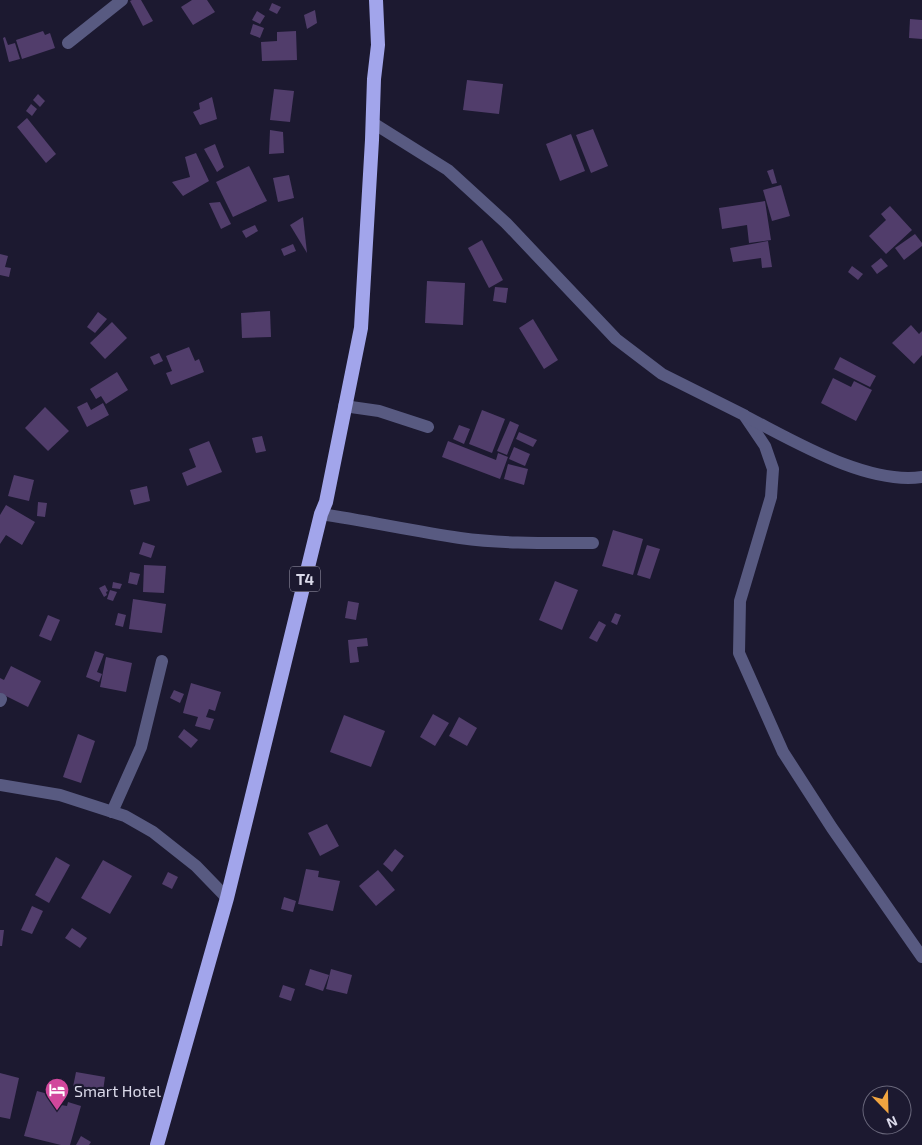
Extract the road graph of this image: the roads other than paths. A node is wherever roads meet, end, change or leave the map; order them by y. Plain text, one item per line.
1 (122, 0) edge
2 (376, 0) edge
3 (68, 43) dead end
4 (373, 123) junction
5 (344, 406) junction
6 (744, 415) junction
7 (428, 427) dead end
8 (922, 477) edge
9 (321, 514) junction
10 (593, 542) dead end
11 (162, 661) dead end
12 (0, 785) edge
13 (112, 812) junction
14 (227, 898) junction
15 (922, 957) edge
16 (157, 1145) edge

1 - 3 street
2 - 4 highway, T4
4 - 5 highway, T4
4 - 6 street
5 - 7 street
5 - 9 highway, T4
6 - 8 street
6 - 15 street
9 - 10 street
9 - 14 highway, T4
11 - 13 street
12 - 13 street
13 - 14 street
14 - 16 highway, T4

